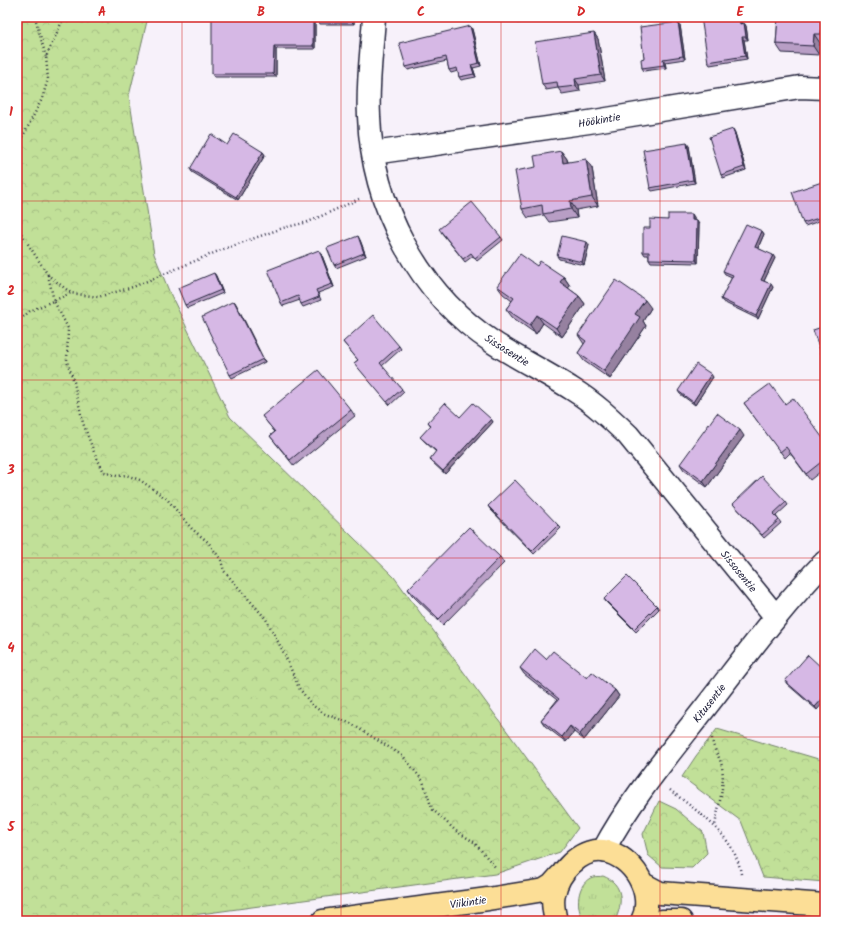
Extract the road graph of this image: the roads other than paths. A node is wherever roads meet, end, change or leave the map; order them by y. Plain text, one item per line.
1 (374, 17) edge
2 (825, 88) edge
3 (374, 153) junction
4 (825, 562) edge
5 (776, 617) junction
6 (603, 851) junction
7 (560, 876) junction
8 (644, 884) junction
9 (825, 905) edge
10 (322, 921) edge
11 (556, 921) edge
12 (642, 921) edge
13 (662, 921) edge
14 (681, 921) edge

1 - 3 street, Sissosentie
2 - 3 street, Höökintie
3 - 5 street, Sissosentie
4 - 5 street, Kitusentie
5 - 6 street, Kitusentie
6 - 7 main road, Viikintie
6 - 8 main road
7 - 10 main road, Viikintie
7 - 11 main road
8 - 9 main road
8 - 12 main road
13 - 14 main road

